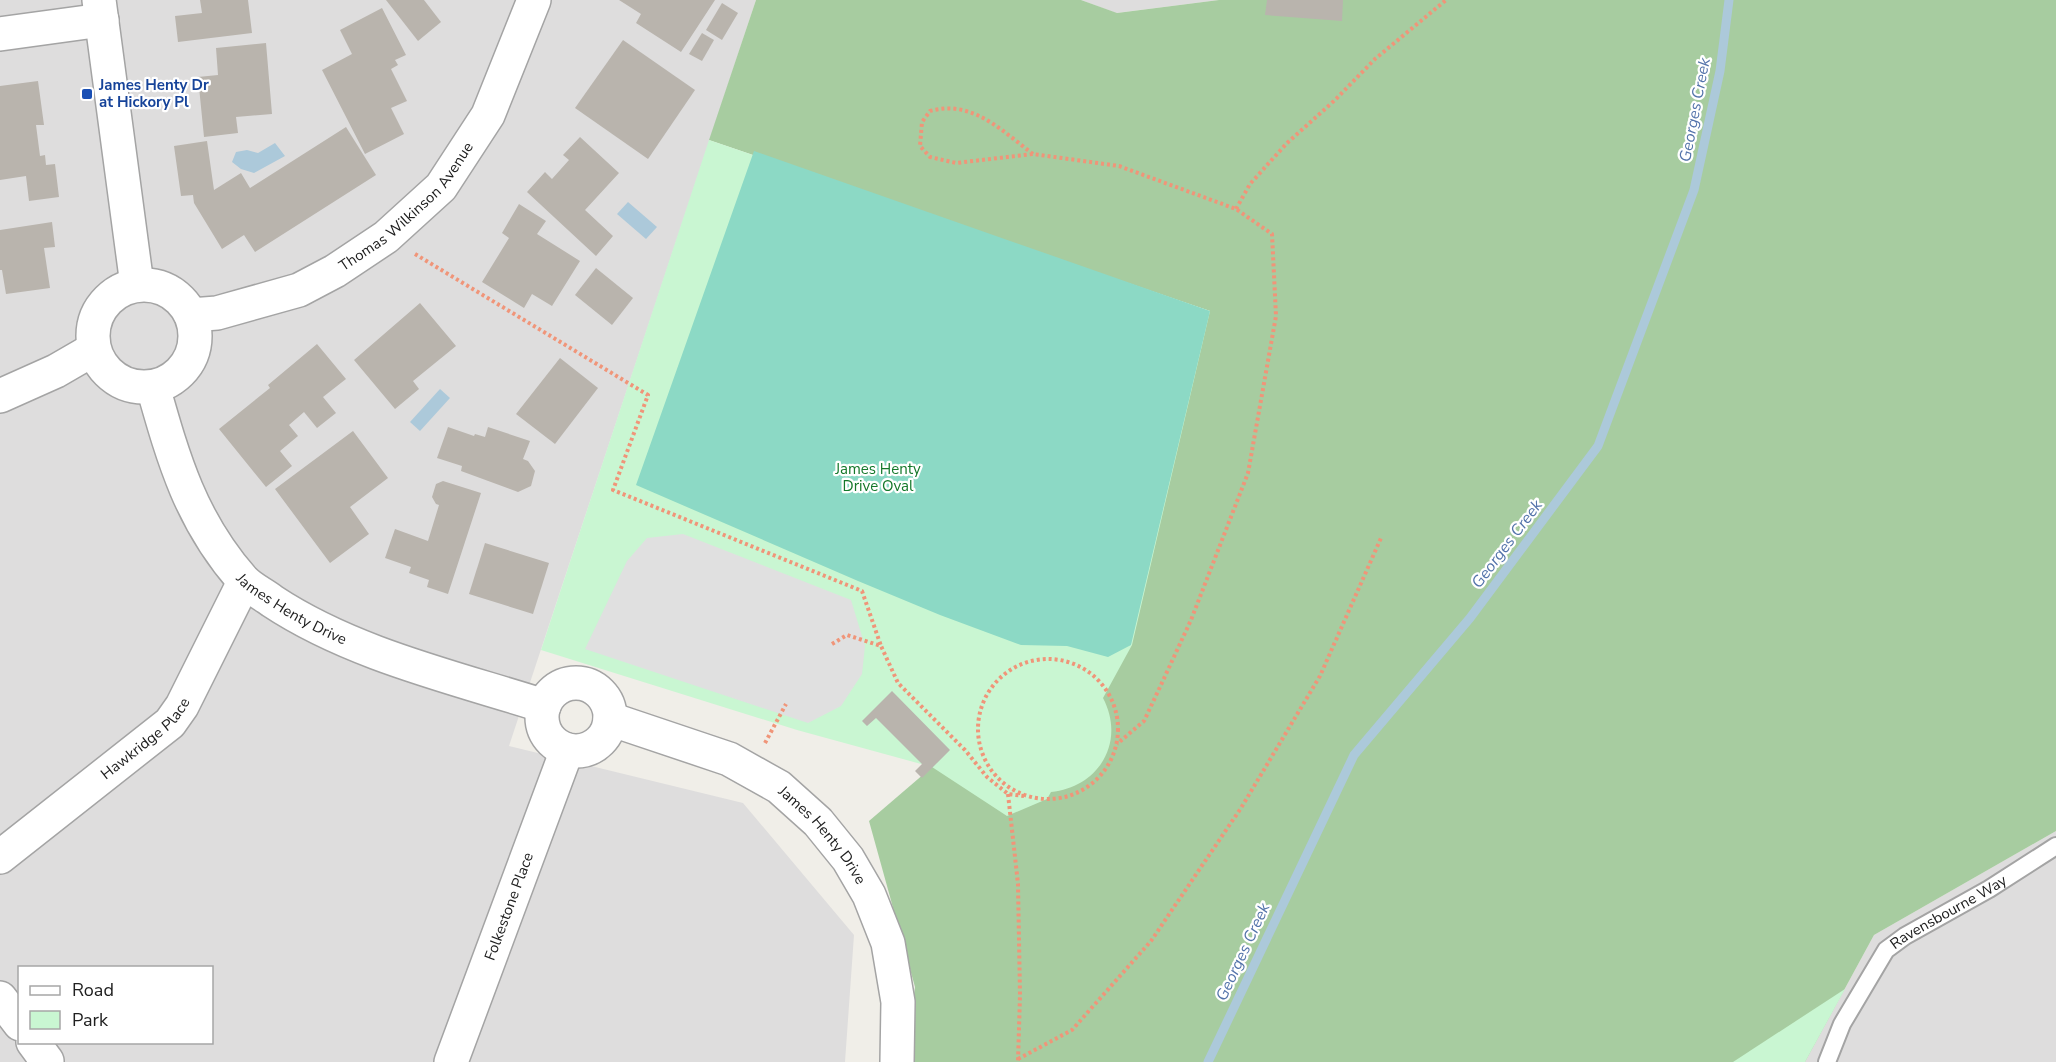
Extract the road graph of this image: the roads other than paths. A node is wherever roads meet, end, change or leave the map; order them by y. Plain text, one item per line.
1 (534, 0) edge
2 (100, 10) edge
3 (0, 34) edge
4 (137, 285) junction
5 (191, 315) junction
6 (94, 349) junction
7 (153, 387) junction
8 (0, 396) edge
9 (244, 582) junction
10 (544, 706) junction
11 (610, 719) junction
12 (567, 750) junction
13 (2056, 846) edge
14 (0, 857) edge
15 (0, 998) edge
16 (18, 1021) edge
17 (34, 1044) edge
18 (47, 1062) edge
19 (451, 1062) edge
20 (897, 1062) edge
21 (1827, 1062) edge

1 - 5 street, Thomas Wilkinson Avenue
2 - 3 street
2 - 4 street
4 - 5 street
4 - 6 street
5 - 7 street
6 - 7 street
6 - 8 street
7 - 9 street, James Henty Drive
9 - 10 street, James Henty Drive
9 - 14 street, Hawkridge Place
10 - 11 street
10 - 12 street
11 - 12 street
11 - 20 street, James Henty Drive
12 - 19 street, Folkestone Place
13 - 21 lane, Ravensbourne Way
15 - 16 street
17 - 18 street

